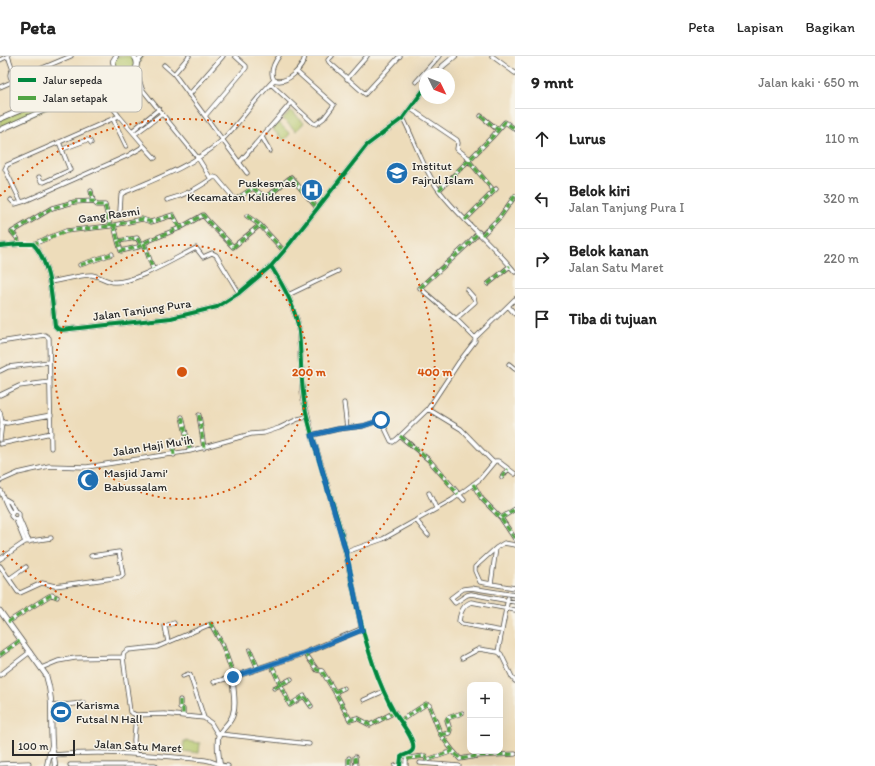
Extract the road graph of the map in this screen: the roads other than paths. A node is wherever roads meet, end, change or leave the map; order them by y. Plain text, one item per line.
1 (8, 56) edge
2 (71, 56) edge
3 (116, 56) edge
4 (134, 56) edge
5 (142, 56) edge
6 (189, 56) edge
7 (223, 56) edge
8 (235, 56) edge
9 (305, 56) edge
10 (332, 56) edge
11 (366, 56) edge
12 (400, 56) edge
13 (439, 56) edge
14 (455, 56) edge
15 (492, 56) edge
16 (277, 57) edge
17 (0, 60) edge
18 (137, 62) junction
19 (164, 65) dead end
20 (12, 66) edge
21 (47, 66) edge
22 (114, 66) edge
23 (136, 66) edge
24 (441, 68) edge
25 (297, 72) junction
26 (515, 73) edge
27 (174, 74) junction
28 (347, 79) junction
29 (274, 80) junction
30 (416, 82) dead end
31 (10, 83) edge
32 (270, 84) junction
33 (0, 87) edge
34 (142, 88) edge
35 (189, 94) junction
36 (419, 97) edge
37 (291, 103) junction
38 (159, 109) junction
39 (411, 109) junction
40 (16, 112) edge
41 (41, 112) edge
42 (116, 112) edge
43 (162, 114) junction
44 (119, 116) junction
45 (205, 116) junction
46 (481, 116) dead end
47 (403, 118) junction
48 (0, 119) edge
49 (113, 119) junction
50 (0, 130) edge
51 (498, 130) junction
52 (515, 130) edge
53 (134, 132) junction
54 (262, 137) junction
55 (222, 140) junction
56 (59, 142) junction
57 (91, 144) dead end
58 (143, 145) junction
59 (126, 146) dead end
60 (62, 149) junction
61 (270, 151) dead end
62 (154, 158) dead end
63 (198, 158) junction
64 (469, 160) junction
65 (240, 164) junction
66 (247, 173) dead end
67 (39, 177) dead end
68 (211, 180) junction
69 (439, 190) junction
70 (91, 191) dead end
71 (515, 196) edge
72 (233, 197) dead end
73 (238, 198) dead end
74 (11, 200) dead end
75 (168, 200) dead end
76 (93, 201) junction
77 (21, 202) junction
78 (317, 208) junction
79 (120, 211) dead end
80 (247, 216) dead end
81 (465, 220) junction
82 (112, 225) junction
83 (260, 225) junction
84 (180, 228) junction
85 (479, 232) junction
86 (482, 235) junction
87 (118, 241) junction
88 (19, 244) junction
89 (33, 244) junction
90 (142, 244) junction
91 (0, 246) edge
92 (284, 251) junction
93 (112, 254) dead end
94 (80, 265) dead end
95 (271, 266) junction
96 (510, 266) junction
97 (153, 269) junction
98 (338, 271) dead end
99 (515, 272) edge
100 (49, 282) junction
101 (488, 284) dead end
102 (467, 290) dead end
103 (239, 293) junction
104 (288, 295) junction
105 (515, 299) edge
106 (508, 306) junction
107 (515, 314) edge
108 (456, 319) junction
109 (475, 338) junction
110 (0, 342) edge
111 (50, 362) junction
112 (509, 364) dead end
113 (515, 369) edge
114 (0, 371) edge
115 (50, 382) junction
116 (0, 395) edge
117 (344, 403) dead end
118 (428, 409) junction
119 (0, 412) edge
120 (51, 415) junction
121 (199, 415) dead end
122 (182, 417) dead end
123 (307, 417) junction
124 (2, 422) junction
125 (347, 428) junction
126 (51, 433) junction
127 (312, 435) junction
128 (400, 436) junction
129 (0, 440) edge
130 (172, 440) dead end
131 (0, 444) edge
132 (51, 448) dead end
133 (204, 448) junction
134 (190, 451) junction
135 (174, 455) junction
136 (493, 462) junction
137 (508, 469) junction
138 (515, 474) edge
139 (502, 477) dead end
140 (0, 481) edge
141 (473, 484) junction
142 (0, 490) edge
143 (429, 493) dead end
144 (458, 494) junction
145 (464, 500) dead end
146 (436, 508) junction
147 (515, 509) edge
148 (13, 512) junction
149 (501, 518) junction
150 (17, 519) junction
151 (416, 520) junction
152 (428, 535) dead end
153 (51, 538) dead end
154 (515, 539) edge
155 (27, 542) junction
156 (515, 545) edge
157 (496, 548) junction
158 (346, 552) junction
159 (91, 556) dead end
160 (0, 559) edge
161 (0, 566) edge
162 (26, 567) dead end
163 (9, 579) junction
164 (491, 584) junction
165 (515, 587) edge
166 (509, 594) junction
167 (515, 595) edge
168 (57, 597) dead end
169 (508, 600) junction
170 (515, 602) edge
171 (506, 608) junction
172 (515, 610) edge
173 (0, 611) edge
174 (8, 622) junction
175 (174, 623) dead end
176 (362, 630) junction
177 (502, 632) junction
178 (22, 640) junction
179 (168, 642) junction
180 (250, 650) dead end
181 (30, 652) junction
182 (498, 652) junction
183 (305, 653) junction
184 (0, 656) edge
185 (123, 657) junction
186 (462, 658) dead end
187 (271, 664) junction
188 (41, 668) junction
189 (258, 669) junction
190 (0, 676) edge
191 (183, 676) dead end
192 (234, 677) junction
193 (291, 679) dead end
194 (515, 680) edge
195 (214, 682) dead end
196 (280, 685) junction
197 (274, 688) dead end
198 (344, 688) dead end
199 (384, 691) junction
200 (335, 692) junction
201 (180, 700) dead end
202 (364, 700) dead end
203 (84, 703) dead end
204 (52, 706) junction
205 (311, 706) dead end
206 (395, 712) junction
207 (462, 713) dead end
208 (136, 715) junction
209 (184, 716) junction
210 (204, 718) junction
211 (400, 721) junction
212 (219, 734) junction
213 (441, 735) junction
214 (309, 744) dead end
215 (52, 746) junction
216 (453, 752) junction
217 (136, 754) junction
218 (515, 754) edge
219 (54, 755) junction
220 (48, 756) junction
221 (355, 757) dead end
222 (349, 758) dead end
223 (29, 762) dead end
224 (0, 764) edge
225 (422, 764) edge
226 (70, 765) edge
227 (47, 766) edge
228 (55, 766) edge
229 (108, 766) edge
230 (133, 766) edge
231 (156, 766) edge
232 (220, 766) edge
233 (228, 766) edge
234 (349, 766) edge
235 (356, 766) edge
236 (395, 766) edge
237 (400, 766) edge
238 (406, 766) edge
239 (459, 766) edge

1 - 17 street
1 - 20 street
2 - 21 street
3 - 22 street
4 - 18 street
5 - 18 street
6 - 27 street
7 - 35 street
8 - 45 street
9 - 25 street
10 - 28 street
11 - 28 street
12 - 28 street
13 - 30 street
14 - 24 street
15 - 26 street
16 - 29 street
18 - 23 street
19 - 27 street
25 - 29 street
25 - 37 street
27 - 35 street
29 - 32 street
31 - 33 street
32 - 37 street
32 - 55 street
34 - 38 street
35 - 45 street
36 - 39 street, Jalan Tanjung Pura
37 - 54 street
38 - 43 street
38 - 53 street
39 - 47 street, Jalan Tanjung Pura
39 - 64 street
40 - 48 street
41 - 50 street
42 - 44 street
43 - 53 street
43 - 63 street
44 - 49 street
44 - 53 street
45 - 55 street
46 - 51 street
47 - 69 street
47 - 78 street, Jalan Tanjung Pura
49 - 56 street
49 - 59 street
51 - 52 street
51 - 64 street
53 - 58 street
54 - 61 street
54 - 65 street
55 - 63 street
55 - 65 street
56 - 60 street
56 - 77 street
57 - 60 street
58 - 62 street
58 - 77 street
60 - 67 street
63 - 68 street
63 - 79 street
64 - 69 street
64 - 81 street
65 - 66 street
68 - 72 street
68 - 75 street
69 - 81 street
70 - 76 street
71 - 86 street
73 - 78 street
74 - 77 street
76 - 82 street
76 - 88 street
78 - 92 street, Jalan Tanjung Pura
80 - 83 street
81 - 85 street
82 - 84 street, Gang Rasmi
82 - 87 street
82 - 89 street, Gang Rasmi
83 - 84 street
83 - 92 street
84 - 90 street
85 - 86 street
85 - 108 street
86 - 96 street
87 - 90 street
87 - 90 street
88 - 89 street
88 - 91 street
89 - 100 street, Jalan Tanjung Pura
90 - 97 street
92 - 95 street, Jalan Tanjung Pura
93 - 94 street
95 - 103 street, Jalan Tanjung Pura
95 - 104 street
96 - 99 street
96 - 101 street
97 - 100 street
97 - 103 street
98 - 104 street
100 - 103 street, Jalan Tanjung Pura
102 - 108 street
104 - 123 street
105 - 106 street
106 - 107 street
106 - 109 street
108 - 109 street
109 - 118 street
110 - 111 street
111 - 114 street
111 - 115 street
112 - 113 street
115 - 116 street
115 - 120 street
117 - 125 street
118 - 128 street
118 - 136 street
119 - 124 street
120 - 124 street
120 - 126 street
121 - 133 street
122 - 134 street
123 - 127 street
123 - 133 street, Jalan Haji Mu'ih
124 - 129 street
125 - 127 street
125 - 128 street
126 - 131 street
126 - 132 street
127 - 158 street
128 - 144 street
130 - 135 street
133 - 134 street, Jalan Haji Mu'ih
134 - 135 street, Jalan Haji Mu'ih
135 - 140 street, Jalan Haji Mu'ih
136 - 137 street
136 - 141 street
137 - 138 street
137 - 139 street
141 - 144 street
141 - 149 street
142 - 148 street
143 - 146 street
144 - 145 street
144 - 146 street
146 - 151 street
147 - 149 street
148 - 150 street
148 - 150 street
149 - 154 street
150 - 155 street
151 - 152 street
151 - 158 street
153 - 155 street
155 - 160 street
156 - 157 street
157 - 164 street
157 - 164 street
158 - 176 street
159 - 163 street
161 - 163 street
162 - 163 street
164 - 165 street
166 - 167 street
166 - 169 street
166 - 169 street
168 - 174 street
169 - 170 street
169 - 171 street
171 - 172 street
171 - 177 street
171 - 177 street
173 - 174 street
174 - 178 street
175 - 179 street
176 - 183 street
176 - 199 street
177 - 182 street
178 - 181 street
178 - 184 street
179 - 185 street
179 - 192 street
180 - 189 street
181 - 188 street
181 - 190 street
182 - 186 street
182 - 194 street
183 - 187 street
183 - 200 street
185 - 188 street
185 - 208 street
187 - 189 street
187 - 196 street
188 - 204 street
189 - 192 street
191 - 210 street
192 - 195 street
192 - 212 street
193 - 196 street
196 - 197 street
196 - 205 street
198 - 200 street
199 - 202 street
199 - 206 street
200 - 206 street
201 - 209 street
203 - 204 street
204 - 215 street
206 - 211 street
207 - 213 street
208 - 209 street
208 - 217 street
209 - 210 street
210 - 212 street
211 - 213 street
211 - 237 street
212 - 214 street
212 - 232 street
213 - 216 street
215 - 219 street
215 - 220 street
216 - 218 street
216 - 238 street
217 - 219 street, Jalan Satu Maret
217 - 232 street, Jalan Satu Maret
219 - 220 street, Jalan Satu Maret
219 - 228 street
220 - 227 street
221 - 235 street
222 - 234 street
223 - 224 street
225 - 239 street
226 - 229 street
229 - 230 street
230 - 231 street
232 - 233 street
236 - 237 street
237 - 238 street

